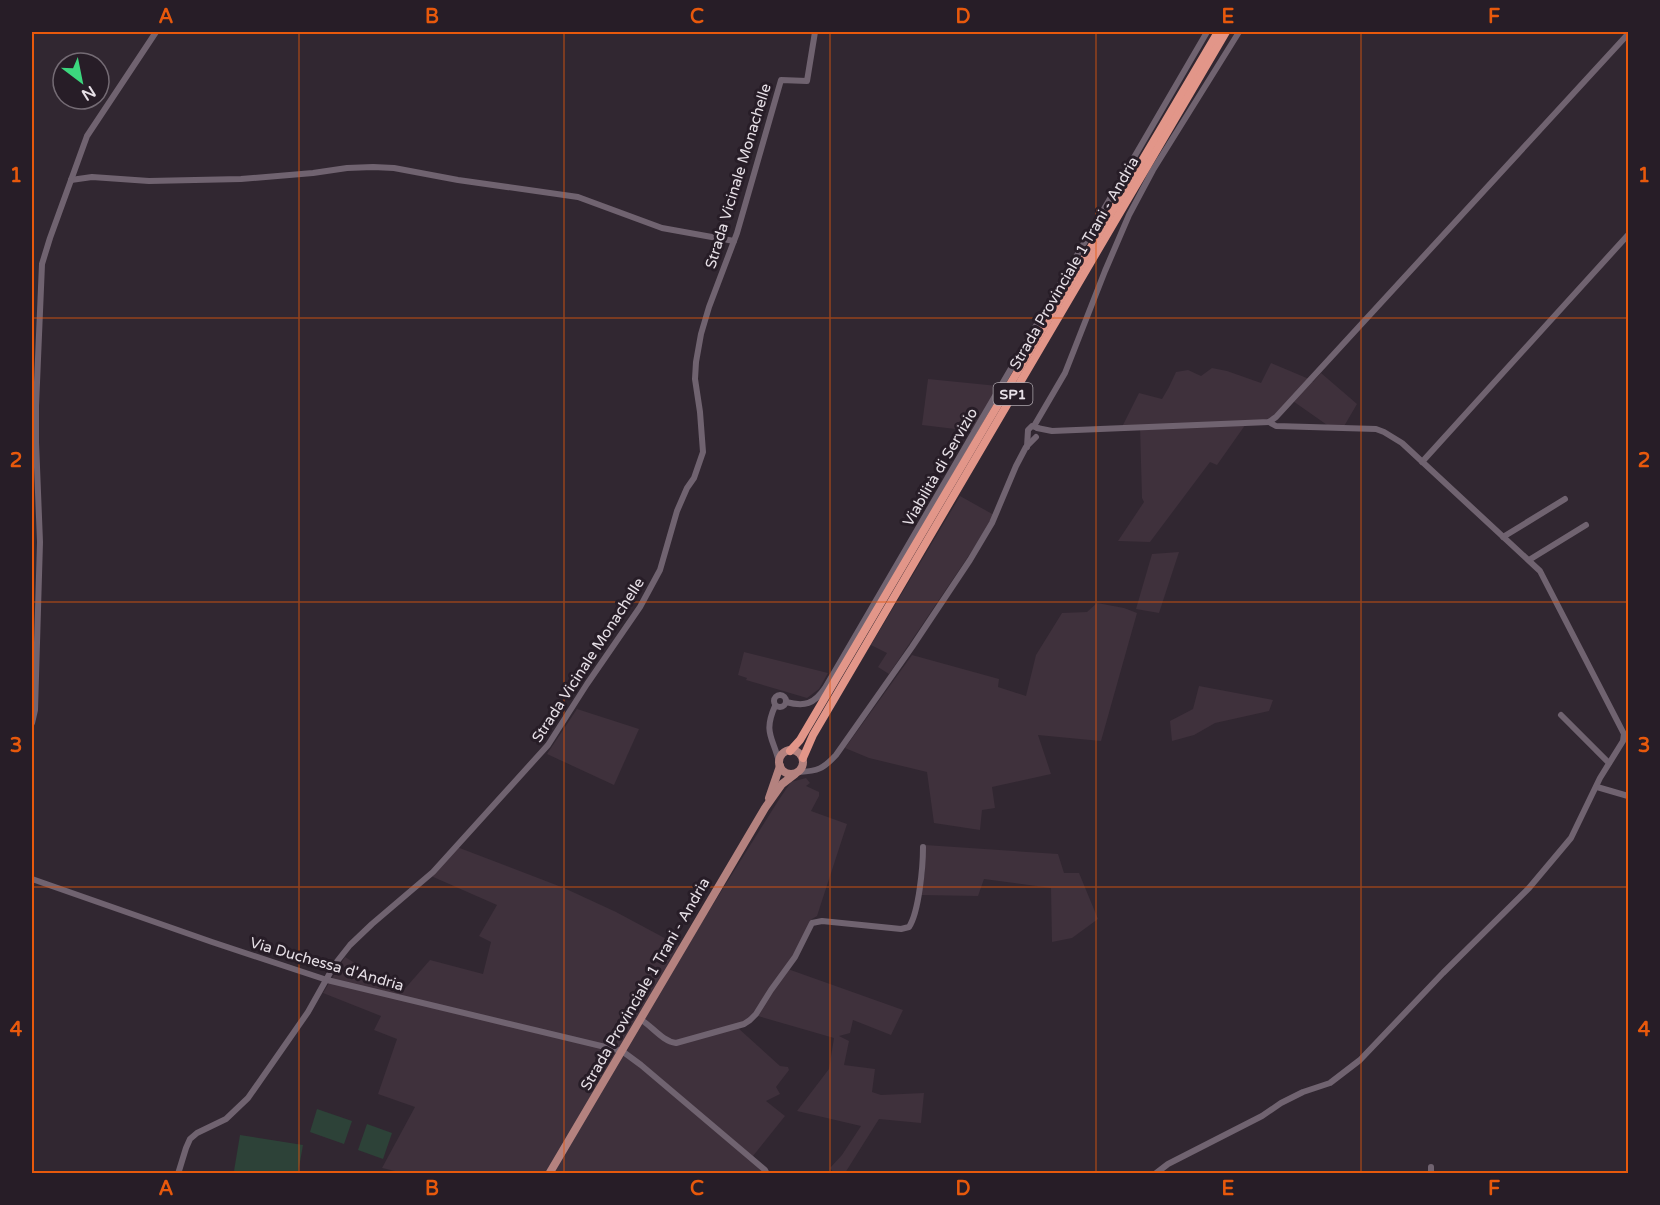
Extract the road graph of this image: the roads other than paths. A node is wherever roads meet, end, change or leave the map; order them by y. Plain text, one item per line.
1 (156, 32) edge
2 (815, 32) edge
3 (1207, 32) edge
4 (1218, 32) edge
5 (1226, 32) edge
6 (1239, 32) edge
7 (1629, 34) edge
8 (71, 180) junction
9 (1629, 235) edge
10 (734, 241) junction
11 (1269, 422) junction
12 (1036, 431) junction
13 (1026, 447) junction
14 (1422, 462) junction
15 (1565, 499) dead end
16 (1586, 525) dead end
17 (1503, 537) junction
18 (1529, 560) junction
19 (786, 702) junction
20 (775, 706) junction
21 (1561, 715) dead end
22 (32, 723) edge
23 (790, 751) junction
24 (803, 760) junction
25 (1609, 763) junction
26 (780, 764) junction
27 (811, 771) junction
28 (797, 773) junction
29 (1597, 787) junction
30 (1629, 796) edge
31 (765, 808) junction
32 (923, 847) dead end
33 (32, 879) edge
34 (327, 980) junction
35 (640, 1018) junction
36 (622, 1050) junction
37 (178, 1173) edge
38 (549, 1173) edge
39 (767, 1173) edge
40 (1155, 1173) edge

1 - 8 street
2 - 10 street, Strada Vicinale Monachelle
3 - 19 street, Viabilità di Servizio
4 - 23 highway, Strada Provinciale 1 Trani - Andria / SP1
5 - 24 highway, Strada Provinciale 1 Trani - Andria / SP1
6 - 12 street
7 - 11 street
8 - 10 street
8 - 22 street
9 - 14 street
10 - 34 street, Strada Vicinale Monachelle
11 - 12 street
11 - 14 street
12 - 13 street
12 - 13 street
13 - 27 street
14 - 17 street
15 - 17 street
16 - 18 street
17 - 18 street
18 - 25 street
19 - 20 street
19 - 20 street
20 - 26 street
21 - 25 street
23 - 24 main road
23 - 26 main road, Strada Provinciale 1 Trani - Andria / SP1
24 - 27 street
24 - 28 main road, Strada Provinciale 1 Trani - Andria / SP1
25 - 29 street
26 - 28 main road
26 - 31 main road, Strada Provinciale 1 Trani - Andria / SP1
27 - 28 street
28 - 31 main road, Strada Provinciale 1 Trani - Andria / SP1
29 - 30 street
29 - 40 street
31 - 35 main road, Strada Provinciale 1 Trani - Andria / SP1
32 - 35 street
33 - 34 street, Via Duchessa d'Andria
34 - 36 street, Via Duchessa d'Andria
34 - 37 street, Strada Vicinale Monachelle
35 - 36 main road, Strada Provinciale 1 Trani - Andria / SP1
36 - 38 main road, Strada Provinciale 1 Trani - Andria / SP1
36 - 39 street

